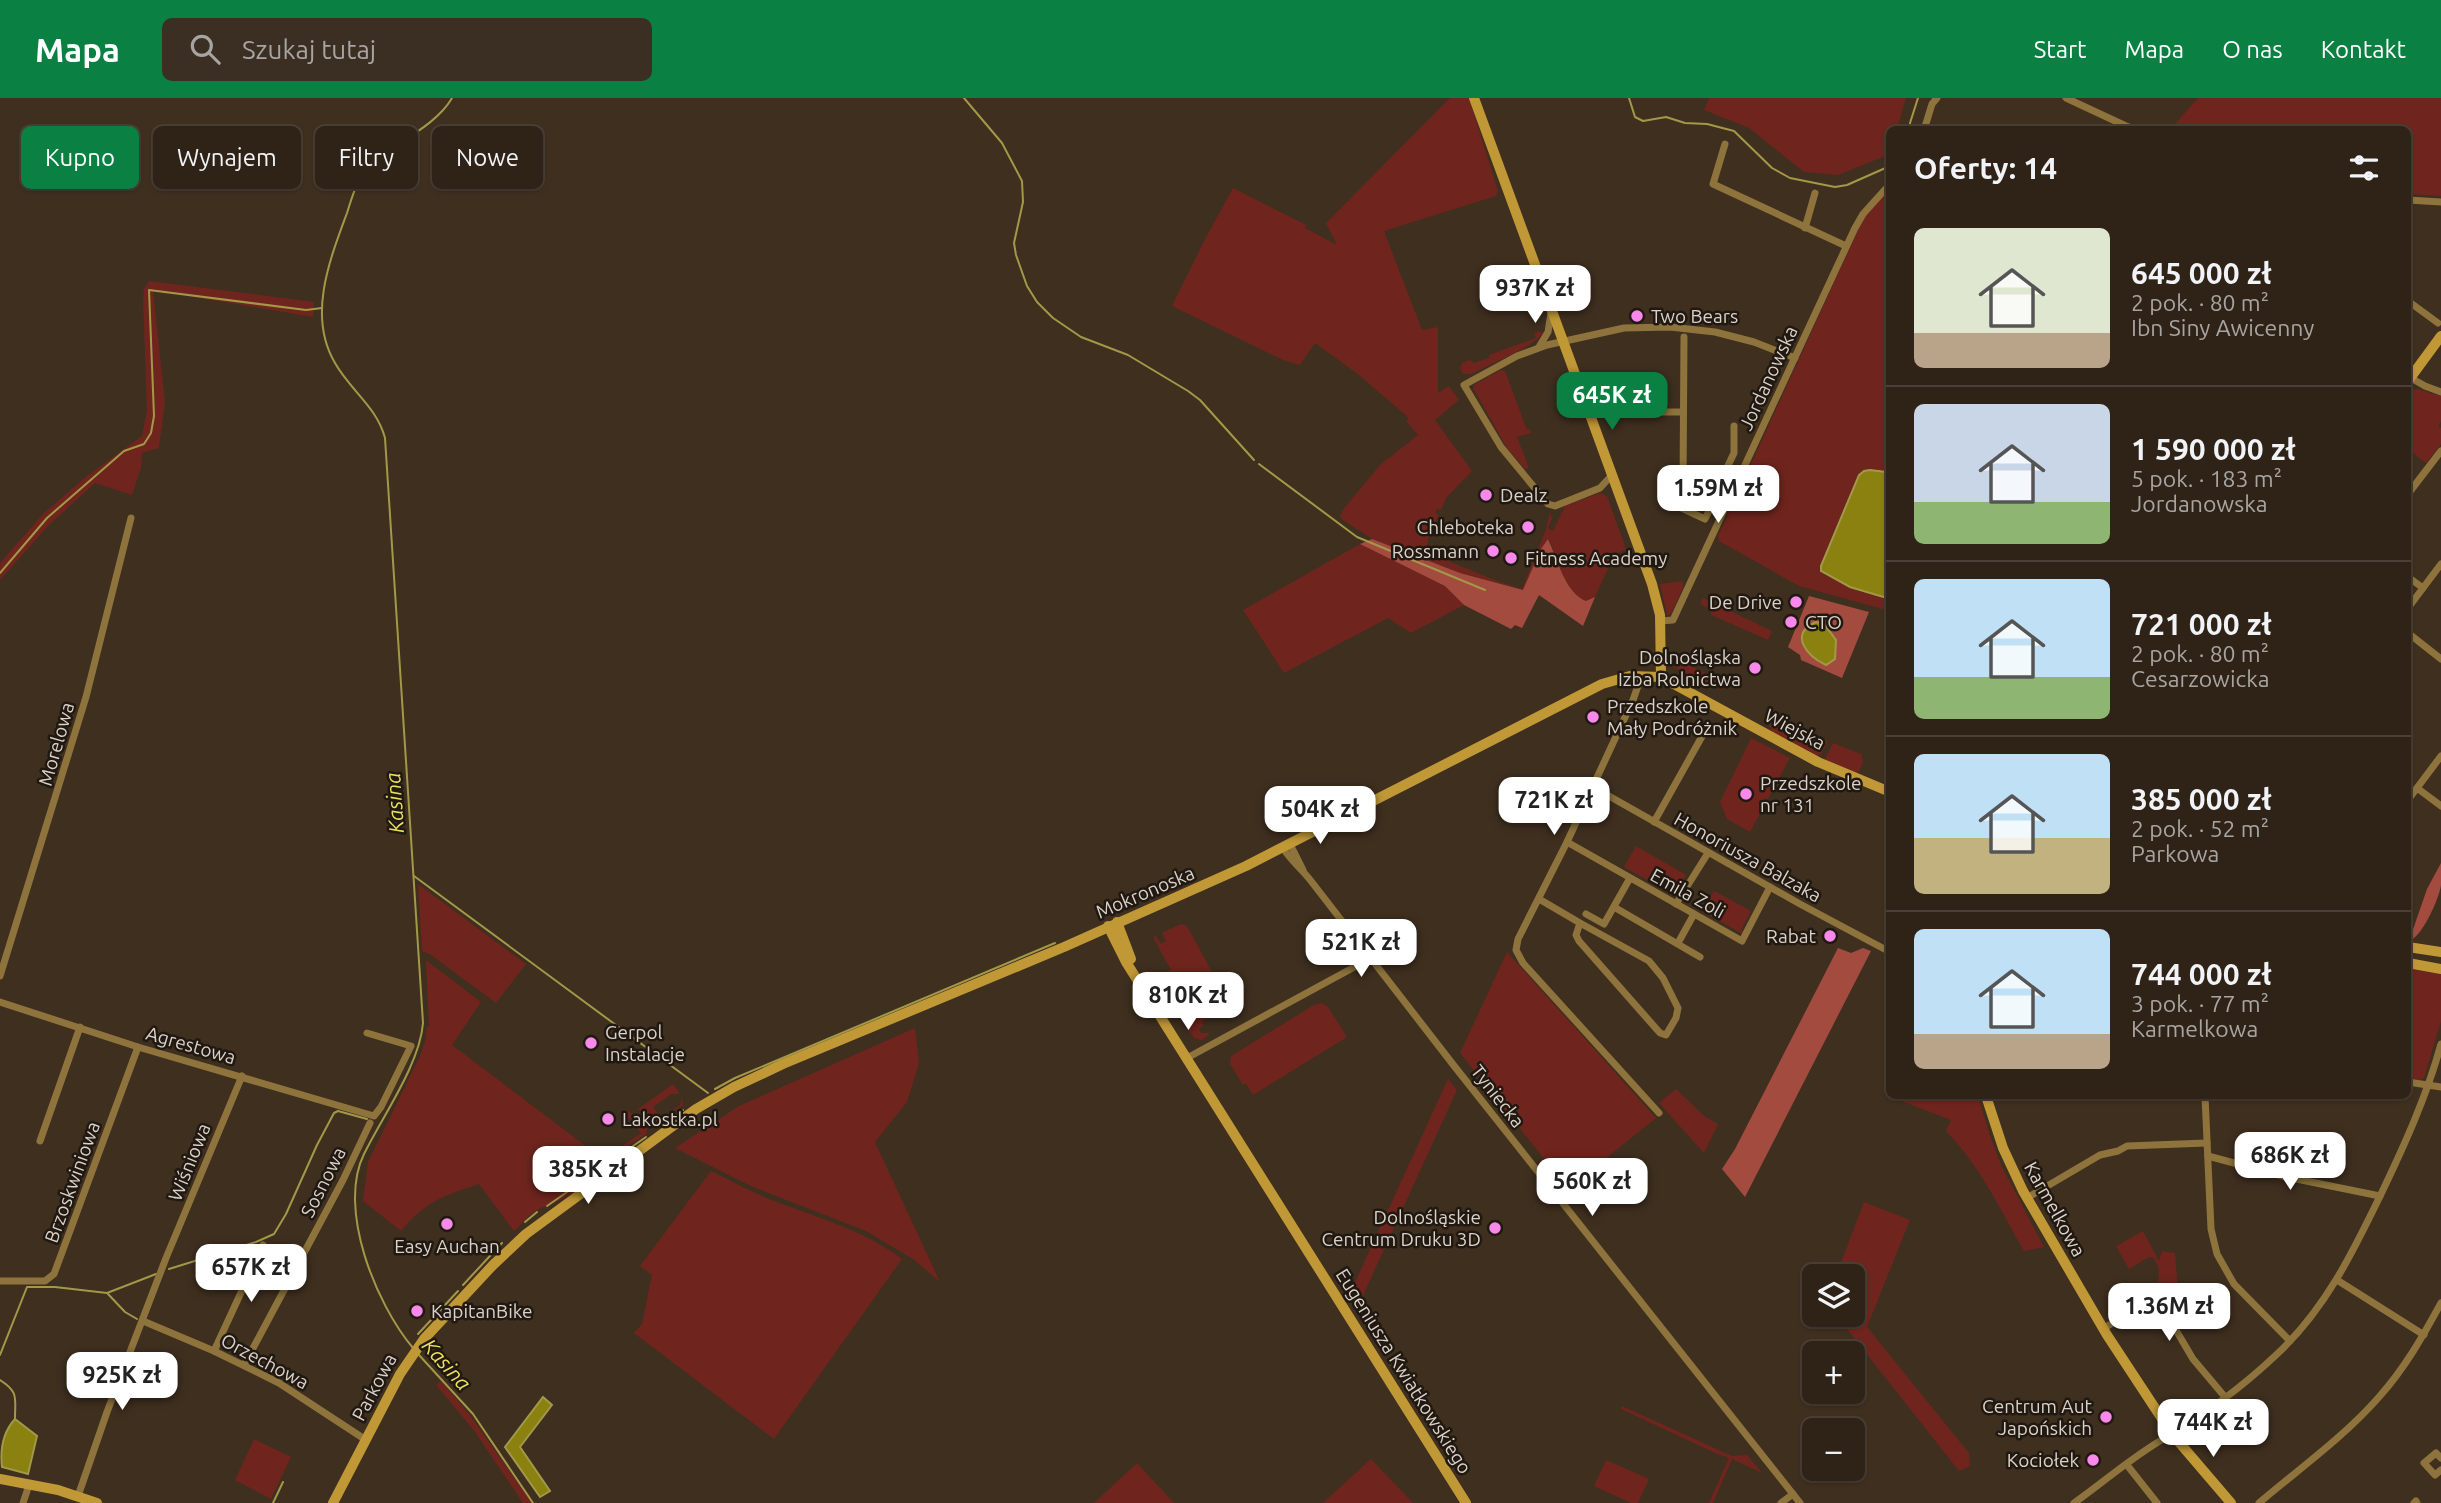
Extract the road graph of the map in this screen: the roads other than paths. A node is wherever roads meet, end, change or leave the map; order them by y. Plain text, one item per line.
1 (1474, 98) edge
2 (1937, 98) edge
3 (2066, 98) edge
4 (1925, 126) edge
5 (2126, 126) edge
6 (1724, 146) dead end
7 (1886, 188) edge
8 (1815, 193) dead end
9 (2411, 200) edge
10 (2441, 202) edge
11 (1805, 228) junction
12 (1846, 246) junction
13 (2411, 303) edge
14 (1551, 308) junction
15 (2438, 323) dead end
16 (2441, 336) edge
17 (1684, 337) dead end
18 (1563, 341) junction
19 (1539, 348) junction
20 (1795, 358) junction
21 (2411, 378) edge
22 (2411, 379) edge
23 (2441, 393) edge
24 (1628, 400) dead end
25 (1643, 400) dead end
26 (1643, 412) junction
27 (1684, 412) junction
28 (1734, 426) dead end
29 (2441, 451) edge
30 (1612, 475) junction
31 (1600, 488) junction
32 (2411, 490) edge
33 (1618, 493) junction
34 (131, 518) dead end
35 (2441, 564) edge
36 (2411, 579) edge
37 (2423, 588) junction
38 (2411, 604) edge
39 (1660, 621) junction
40 (2411, 635) edge
41 (2441, 659) edge
42 (1643, 675) junction
43 (1661, 677) junction
44 (1705, 731) dead end
45 (2441, 756) edge
46 (1593, 787) junction
47 (2417, 788) junction
48 (1886, 790) edge
49 (2411, 796) edge
50 (2441, 806) edge
51 (1654, 822) junction
52 (1567, 842) junction
53 (1286, 846) junction
54 (1709, 852) junction
55 (1630, 878) junction
56 (1770, 887) junction
57 (1539, 899) junction
58 (1676, 904) junction
59 (1614, 907) junction
60 (1586, 914) dead end
61 (1694, 914) junction
62 (1580, 923) junction
63 (1112, 924) junction
64 (1678, 943) junction
65 (2411, 947) edge
66 (1886, 950) edge
67 (2441, 952) edge
68 (1700, 957) dead end
69 (1371, 958) junction
70 (2411, 964) edge
71 (2441, 969) edge
72 (0, 976) edge
73 (0, 1002) edge
74 (80, 1027) junction
75 (367, 1033) dead end
76 (2441, 1044) edge
77 (138, 1046) junction
78 (1187, 1058) junction
79 (242, 1076) junction
80 (2411, 1083) edge
81 (2428, 1086) junction
82 (2441, 1087) edge
83 (1987, 1099) edge
84 (2205, 1099) edge
85 (1659, 1113) dead end
86 (372, 1119) junction
87 (655, 1139) joint
88 (40, 1142) dead end
89 (2207, 1143) junction
90 (2208, 1156) junction
91 (2380, 1196) junction
92 (2027, 1198) junction
93 (263, 1245) dead end
94 (2337, 1280) junction
95 (0, 1281) edge
96 (2165, 1287) dead end
97 (2158, 1298) junction
98 (2441, 1303) edge
99 (143, 1321) junction
100 (2104, 1328) junction
101 (2424, 1335) junction
102 (2290, 1341) junction
103 (214, 1351) junction
104 (244, 1365) junction
105 (2225, 1397) junction
106 (2172, 1434) junction
107 (366, 1440) junction
108 (2441, 1458) edge
109 (2127, 1465) junction
110 (2441, 1470) edge
111 (0, 1479) edge
112 (29, 1485) junction
113 (1793, 1494) junction
114 (78, 1496) junction
115 (23, 1503) edge
116 (97, 1503) edge
117 (333, 1503) edge
118 (1466, 1503) edge
119 (1781, 1503) edge
120 (1800, 1503) edge
121 (2074, 1503) edge
122 (2157, 1503) edge
123 (2231, 1503) edge
124 (2259, 1503) edge

1 - 14 main road
2 - 4 street
3 - 5 street
6 - 11 street
7 - 12 street, Jordanowska
8 - 11 street
9 - 10 street
11 - 12 street
12 - 20 street, Jordanowska
13 - 15 street
14 - 18 main road
14 - 19 street
16 - 21 main road
17 - 27 street
18 - 19 street
18 - 20 street
18 - 30 main road
19 - 31 street
20 - 39 street, Jordanowska
22 - 23 street
24 - 26 street
25 - 26 street
26 - 27 street
27 - 28 street
29 - 32 street
30 - 31 street
30 - 33 main road
31 - 33 street
33 - 39 main road
34 - 72 street, Morelowa
35 - 37 street
36 - 37 street
37 - 38 street
39 - 43 main road
40 - 41 street
42 - 43 main road, Wiejska
42 - 46 street
42 - 53 main road, Mokronoska
43 - 48 main road, Wiejska
44 - 51 street
45 - 47 street
46 - 51 street, Honoriusza Balzaka
46 - 52 street
47 - 49 street
47 - 50 street
51 - 54 street, Honoriusza Balzaka
52 - 55 street, Emila Zoli
52 - 57 street
53 - 63 main road, Mokronoska
53 - 69 street, Tyniecka
54 - 56 street, Honoriusza Balzaka
54 - 58 street
55 - 58 street, Emila Zoli
55 - 59 street
56 - 61 street, Emila Zoli
56 - 66 street, Honoriusza Balzaka
57 - 62 street
57 - 85 street
58 - 61 street, Emila Zoli
59 - 60 street
59 - 64 street
61 - 64 street
62 - 62 street
63 - 78 main road, Eugeniusza Kwiatkowskiego
63 - 87 main road, Mokronoska
64 - 68 street
65 - 67 main road
69 - 78 street
69 - 113 street, Tyniecka
70 - 71 main road
73 - 74 street, Agrestowa
74 - 77 street, Agrestowa
74 - 88 street
75 - 86 street, Sosnowa
76 - 81 street
77 - 79 street, Agrestowa
77 - 95 street, Brzoskwiniowa
78 - 118 main road, Eugeniusza Kwiatkowskiego
79 - 86 street, Agrestowa
79 - 99 street, Wiśniowa
80 - 81 street
81 - 82 street
81 - 91 street
83 - 92 main road, Karmelkowa
84 - 89 street
86 - 104 street, Sosnowa
87 - 107 main road, Parkowa
89 - 90 street
89 - 92 street
90 - 91 street
90 - 102 street
91 - 94 street
92 - 100 main road, Karmelkowa
93 - 103 street
94 - 101 street
94 - 102 street
96 - 97 street
97 - 100 street
97 - 105 street
98 - 101 street
99 - 103 street, Orzechowa
99 - 114 street, Wiśniowa
100 - 106 main road, Karmelkowa
101 - 124 street
102 - 105 street
103 - 104 street, Orzechowa
104 - 107 street, Orzechowa
105 - 106 street
106 - 109 street
106 - 123 main road, Karmelkowa
107 - 117 main road, Parkowa
108 - 110 street
109 - 121 street
109 - 122 street
111 - 112 main road
112 - 114 main road
112 - 115 street
113 - 119 street
113 - 120 street, Tyniecka
114 - 116 main road

